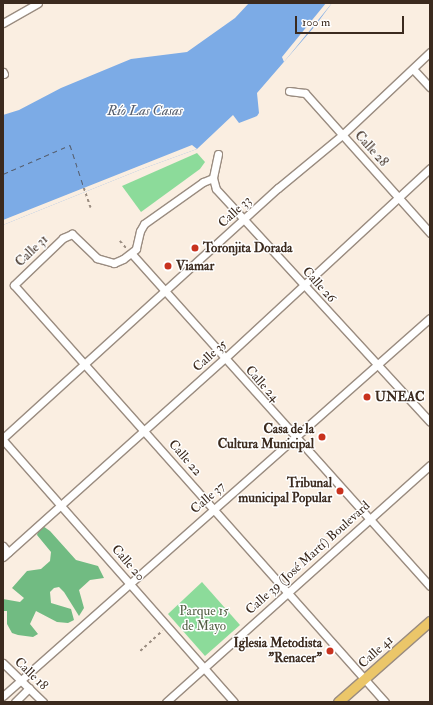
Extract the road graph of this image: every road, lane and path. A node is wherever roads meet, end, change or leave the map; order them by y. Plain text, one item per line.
1 (38, 3) edge
2 (3, 23) edge
3 (430, 52) edge
4 (413, 69) junction
5 (430, 87) edge
6 (289, 91) dead end
7 (342, 135) junction
8 (218, 154) dead end
9 (430, 168) edge
10 (213, 178) junction
11 (84, 188) dead end
12 (400, 199) junction
13 (91, 208) dead end
14 (245, 218) junction
15 (430, 233) edge
16 (132, 254) junction
17 (14, 285) joint
18 (302, 285) junction
19 (164, 293) junction
20 (430, 318) edge
21 (224, 360) junction
22 (84, 364) junction
23 (377, 365) junction
24 (430, 422) edge
25 (145, 430) junction
26 (295, 438) junction
27 (3, 439) edge
28 (430, 465) edge
29 (62, 506) junction
30 (213, 510) junction
31 (370, 519) junction
32 (3, 546) edge
33 (6, 555) edge
34 (130, 583) junction
35 (430, 586) edge
36 (288, 593) junction
37 (430, 621) edge
38 (167, 626) junction
39 (140, 651) dead end
40 (3, 663) edge
41 (204, 667) junction
42 (21, 680) junction
43 (364, 680) junction
44 (29, 688) junction
45 (3, 696) edge
46 (14, 702) edge
47 (43, 702) edge
48 (166, 702) edge
49 (234, 702) edge
50 (338, 702) edge
51 (384, 702) edge

1 - 2 street
3 - 4 street, Calle 33
4 - 5 street
4 - 7 street, Calle 33
6 - 7 street, Calle 28
7 - 12 street, Calle 28
7 - 14 street, Calle 33
8 - 10 street
9 - 12 street, Calle 35
10 - 14 street, Calle 26
10 - 16 street
11 - 13 path
12 - 15 street, Calle 28
12 - 18 street, Calle 35
14 - 18 street, Calle 26
14 - 19 street, Calle 33
16 - 17 street, Calle 31
16 - 19 street, Calle 24
17 - 22 street, Calle 22
18 - 21 street, Calle 35
18 - 23 street, Calle 26
19 - 21 street, Calle 24
19 - 22 street, Calle 33
20 - 23 street, Calle 37
21 - 25 street, Calle 35
21 - 26 street, Calle 24
22 - 25 street, Calle 22
22 - 27 street, Calle 33
23 - 24 street, Calle 26
23 - 26 street, Calle 37
25 - 29 street, Calle 35
25 - 30 street, Calle 22
26 - 30 street, Calle 37
26 - 31 street, Calle 24
27 - 29 street, Calle 20
28 - 31 street, Calle 39 (José Martí) Boulevard
29 - 33 street, Calle 35
29 - 34 street, Calle 20
30 - 34 street, Calle 37
30 - 36 street, Calle 22
31 - 35 street, Calle 24
31 - 36 street, Calle 39 (José Martí) Boulevard
32 - 33 street
34 - 38 street, Calle 20
34 - 42 street, Calle 37
36 - 41 street, Calle 39 (José Martí) Boulevard
36 - 43 street, Calle 22
37 - 43 main road, Calle 41
38 - 39 path
38 - 41 street, Calle 20
40 - 42 street, Calle 18
41 - 48 street, Calle 39 (José Martí) Boulevard
41 - 49 street, Calle 20
42 - 44 street, Calle 18
42 - 45 street, Calle 37
43 - 50 main road, Calle 41
43 - 51 street, Calle 22
44 - 46 street
44 - 47 street, Calle 18

